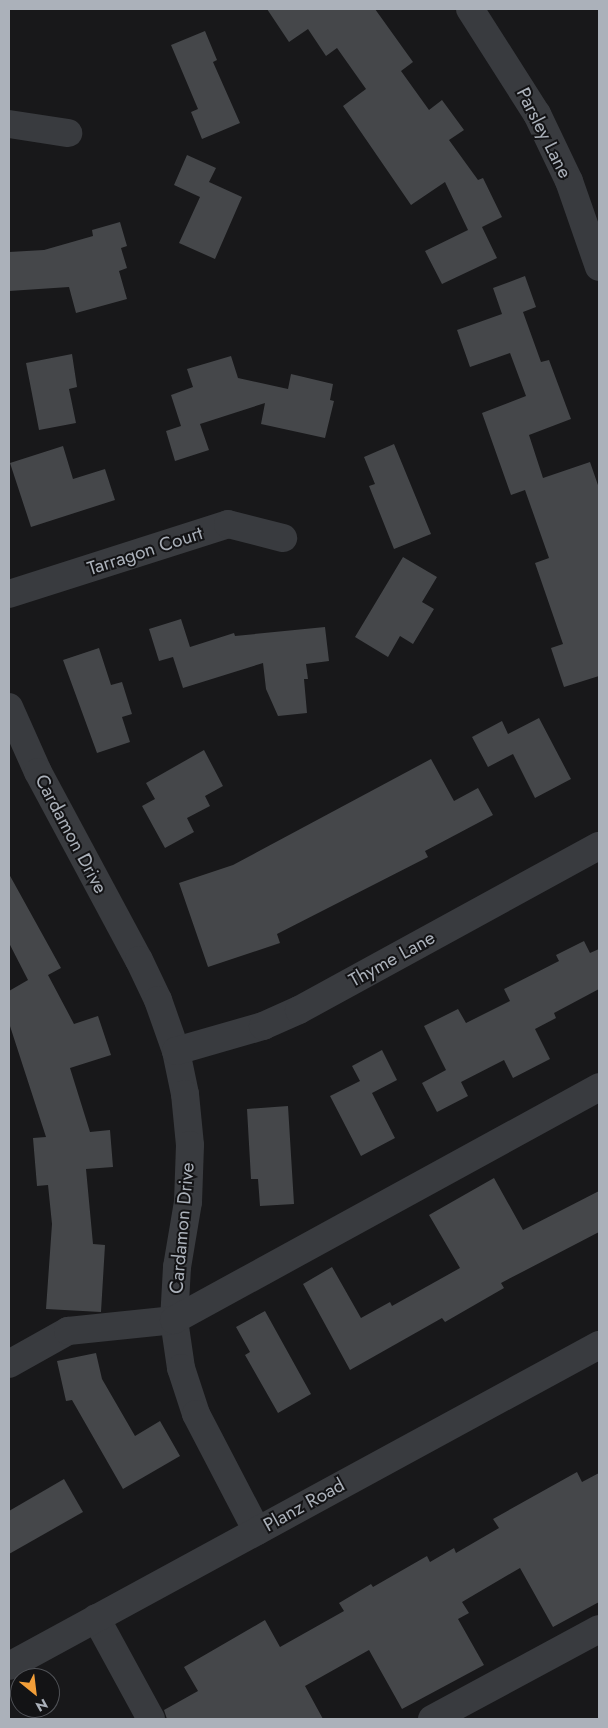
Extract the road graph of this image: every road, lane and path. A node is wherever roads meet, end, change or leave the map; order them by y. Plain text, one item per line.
1 (470, 9) edge
2 (9, 124) edge
3 (68, 133) dead end
4 (599, 267) edge
5 (283, 538) dead end
6 (9, 594) edge
7 (9, 707) edge
8 (599, 846) edge
9 (176, 1051) junction
10 (599, 1088) edge
11 (174, 1320) junction
12 (599, 1345) edge
13 (9, 1364) edge
14 (257, 1531) junction
15 (96, 1618) junction
16 (599, 1628) edge
17 (9, 1666) edge
18 (151, 1719) edge
19 (432, 1719) edge

1 - 4 street, Parsley Lane
2 - 3 street
5 - 6 street, Tarragon Court
7 - 9 street, Cardamon Drive
8 - 9 street, Thyme Lane
9 - 11 street, Cardamon Drive
10 - 11 street
11 - 13 street
11 - 14 street, Cardamon Drive
12 - 14 street, Planz Road
14 - 15 street, Planz Road
15 - 17 street, Planz Road
15 - 18 street
16 - 19 street

